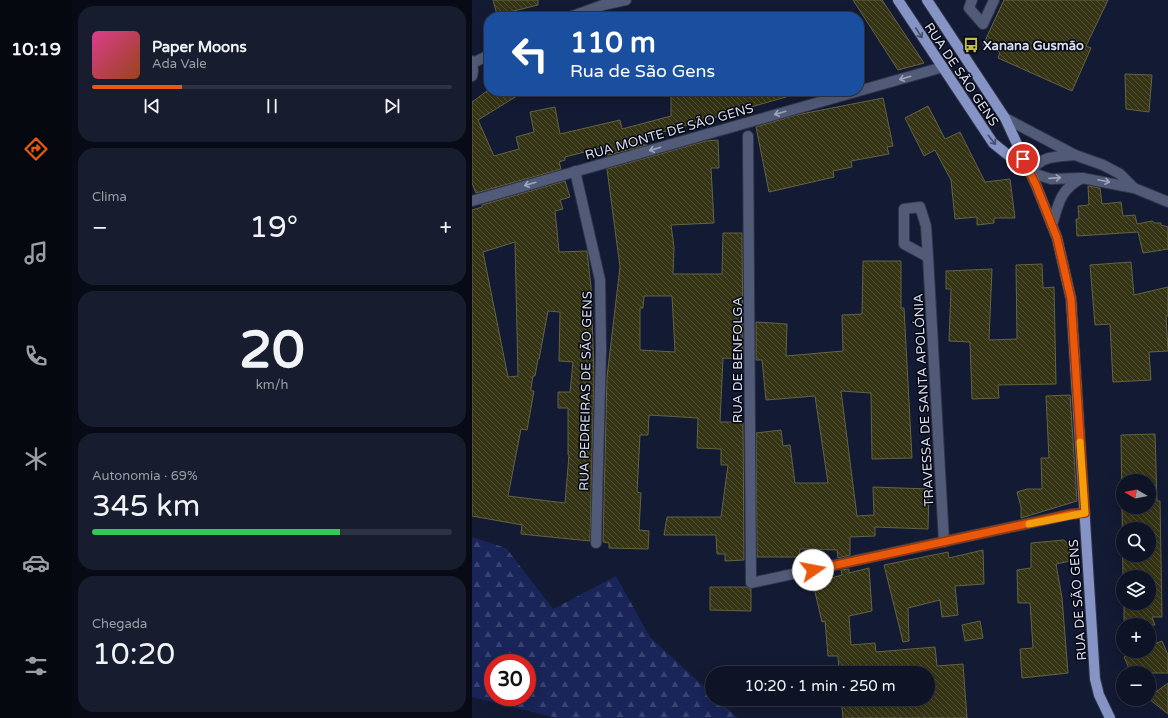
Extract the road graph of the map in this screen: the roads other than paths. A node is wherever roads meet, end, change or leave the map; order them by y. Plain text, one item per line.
1 (626, 0) edge
2 (898, 0) edge
3 (927, 0) edge
4 (972, 0) edge
5 (994, 0) edge
6 (580, 12) edge
7 (484, 57) edge
8 (472, 62) edge
9 (943, 67) junction
10 (472, 76) edge
11 (864, 89) edge
12 (840, 96) edge
13 (1005, 118) junction
14 (748, 136) dead end
15 (1074, 155) junction
16 (575, 171) junction
17 (1029, 172) junction
18 (1082, 178) junction
19 (1134, 188) junction
20 (472, 201) edge
21 (1168, 202) edge
22 (1052, 225) junction
23 (928, 257) junction
24 (1085, 513) junction
25 (944, 542) junction
26 (596, 543) dead end
27 (1110, 718) edge

1 - 6 street
2 -> 9 main road, RUA DE SÃO GENS
3 - 13 main road, RUA DE SÃO GENS
4 - 5 street
7 - 8 street
8 - 10 street
9 -> 11 street, RUA MONTE DE SÃO GENS
9 -> 17 main road, RUA DE SÃO GENS
12 -> 16 street, RUA MONTE DE SÃO GENS
13 - 15 street
13 - 17 main road, RUA DE SÃO GENS
14 - 25 street, RUA DE BENFOLGA
15 - 17 street
15 - 19 street
16 -> 20 street, RUA MONTE DE SÃO GENS
16 - 26 street, RUA PEDREIRAS DE SÃO GENS
17 -> 18 street
17 - 22 main road, RUA DE SÃO GENS
18 -> 19 street
18 - 22 street
19 - 21 street
22 - 24 main road, RUA DE SÃO GENS
23 - 23 street, TRAVESSA DE SANTA APOLÓNIA
23 - 25 street, TRAVESSA DE SANTA APOLÓNIA
24 - 25 street
24 - 27 main road, RUA DE SÃO GENS

